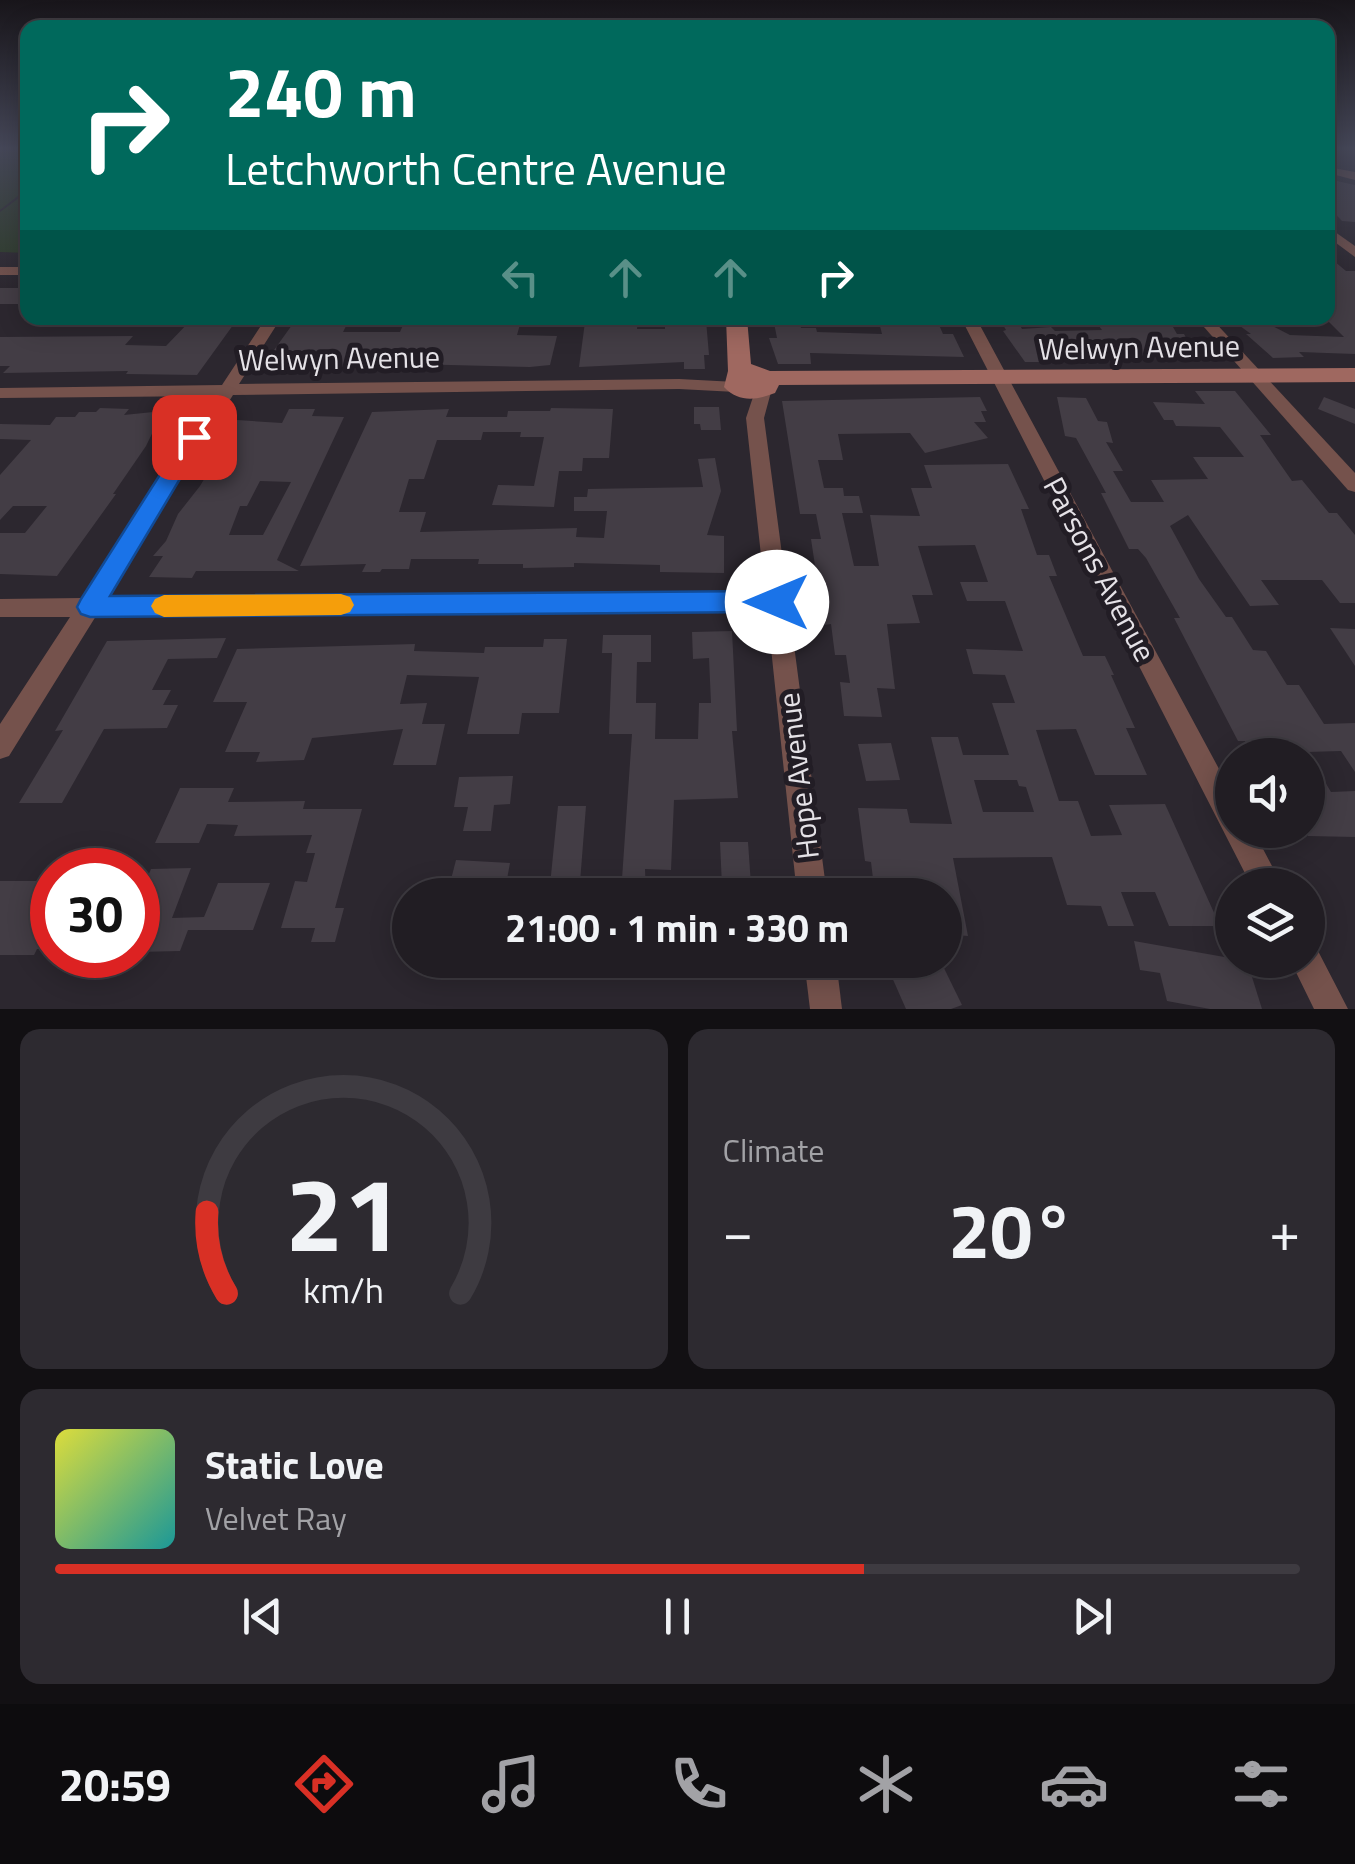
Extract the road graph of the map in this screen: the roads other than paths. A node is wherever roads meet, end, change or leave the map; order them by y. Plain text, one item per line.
1 (1335, 236) edge
2 (1355, 252) edge
3 (268, 325) edge
4 (738, 325) edge
5 (972, 325) edge
6 (1210, 325) edge
7 (1355, 375) edge
8 (1256, 376) junction
9 (1000, 378) junction
10 (749, 379) junction
11 (224, 389) junction
12 (0, 393) edge
13 (1355, 485) edge
14 (777, 602) junction
15 (90, 607) junction
16 (0, 608) edge
17 (0, 746) edge
18 (1215, 788) edge
19 (810, 878) edge
20 (822, 978) edge
21 (1316, 978) edge
22 (826, 1009) edge
23 (1332, 1009) edge

1 - 2 street
3 - 11 street
4 - 10 street, Hope Avenue
5 - 9 street, Parsons Avenue
6 - 8 street
7 - 8 street, Welwyn Avenue
8 - 9 street, Welwyn Avenue
8 - 13 street
9 - 10 street, Welwyn Avenue
9 - 18 street, Parsons Avenue
10 - 11 street, Welwyn Avenue
10 - 14 street, Hope Avenue
11 - 12 street, Welwyn Avenue
11 - 15 street
14 - 15 street
14 - 19 street, Hope Avenue
15 - 16 street
15 - 17 street
20 - 22 street
21 - 23 street

